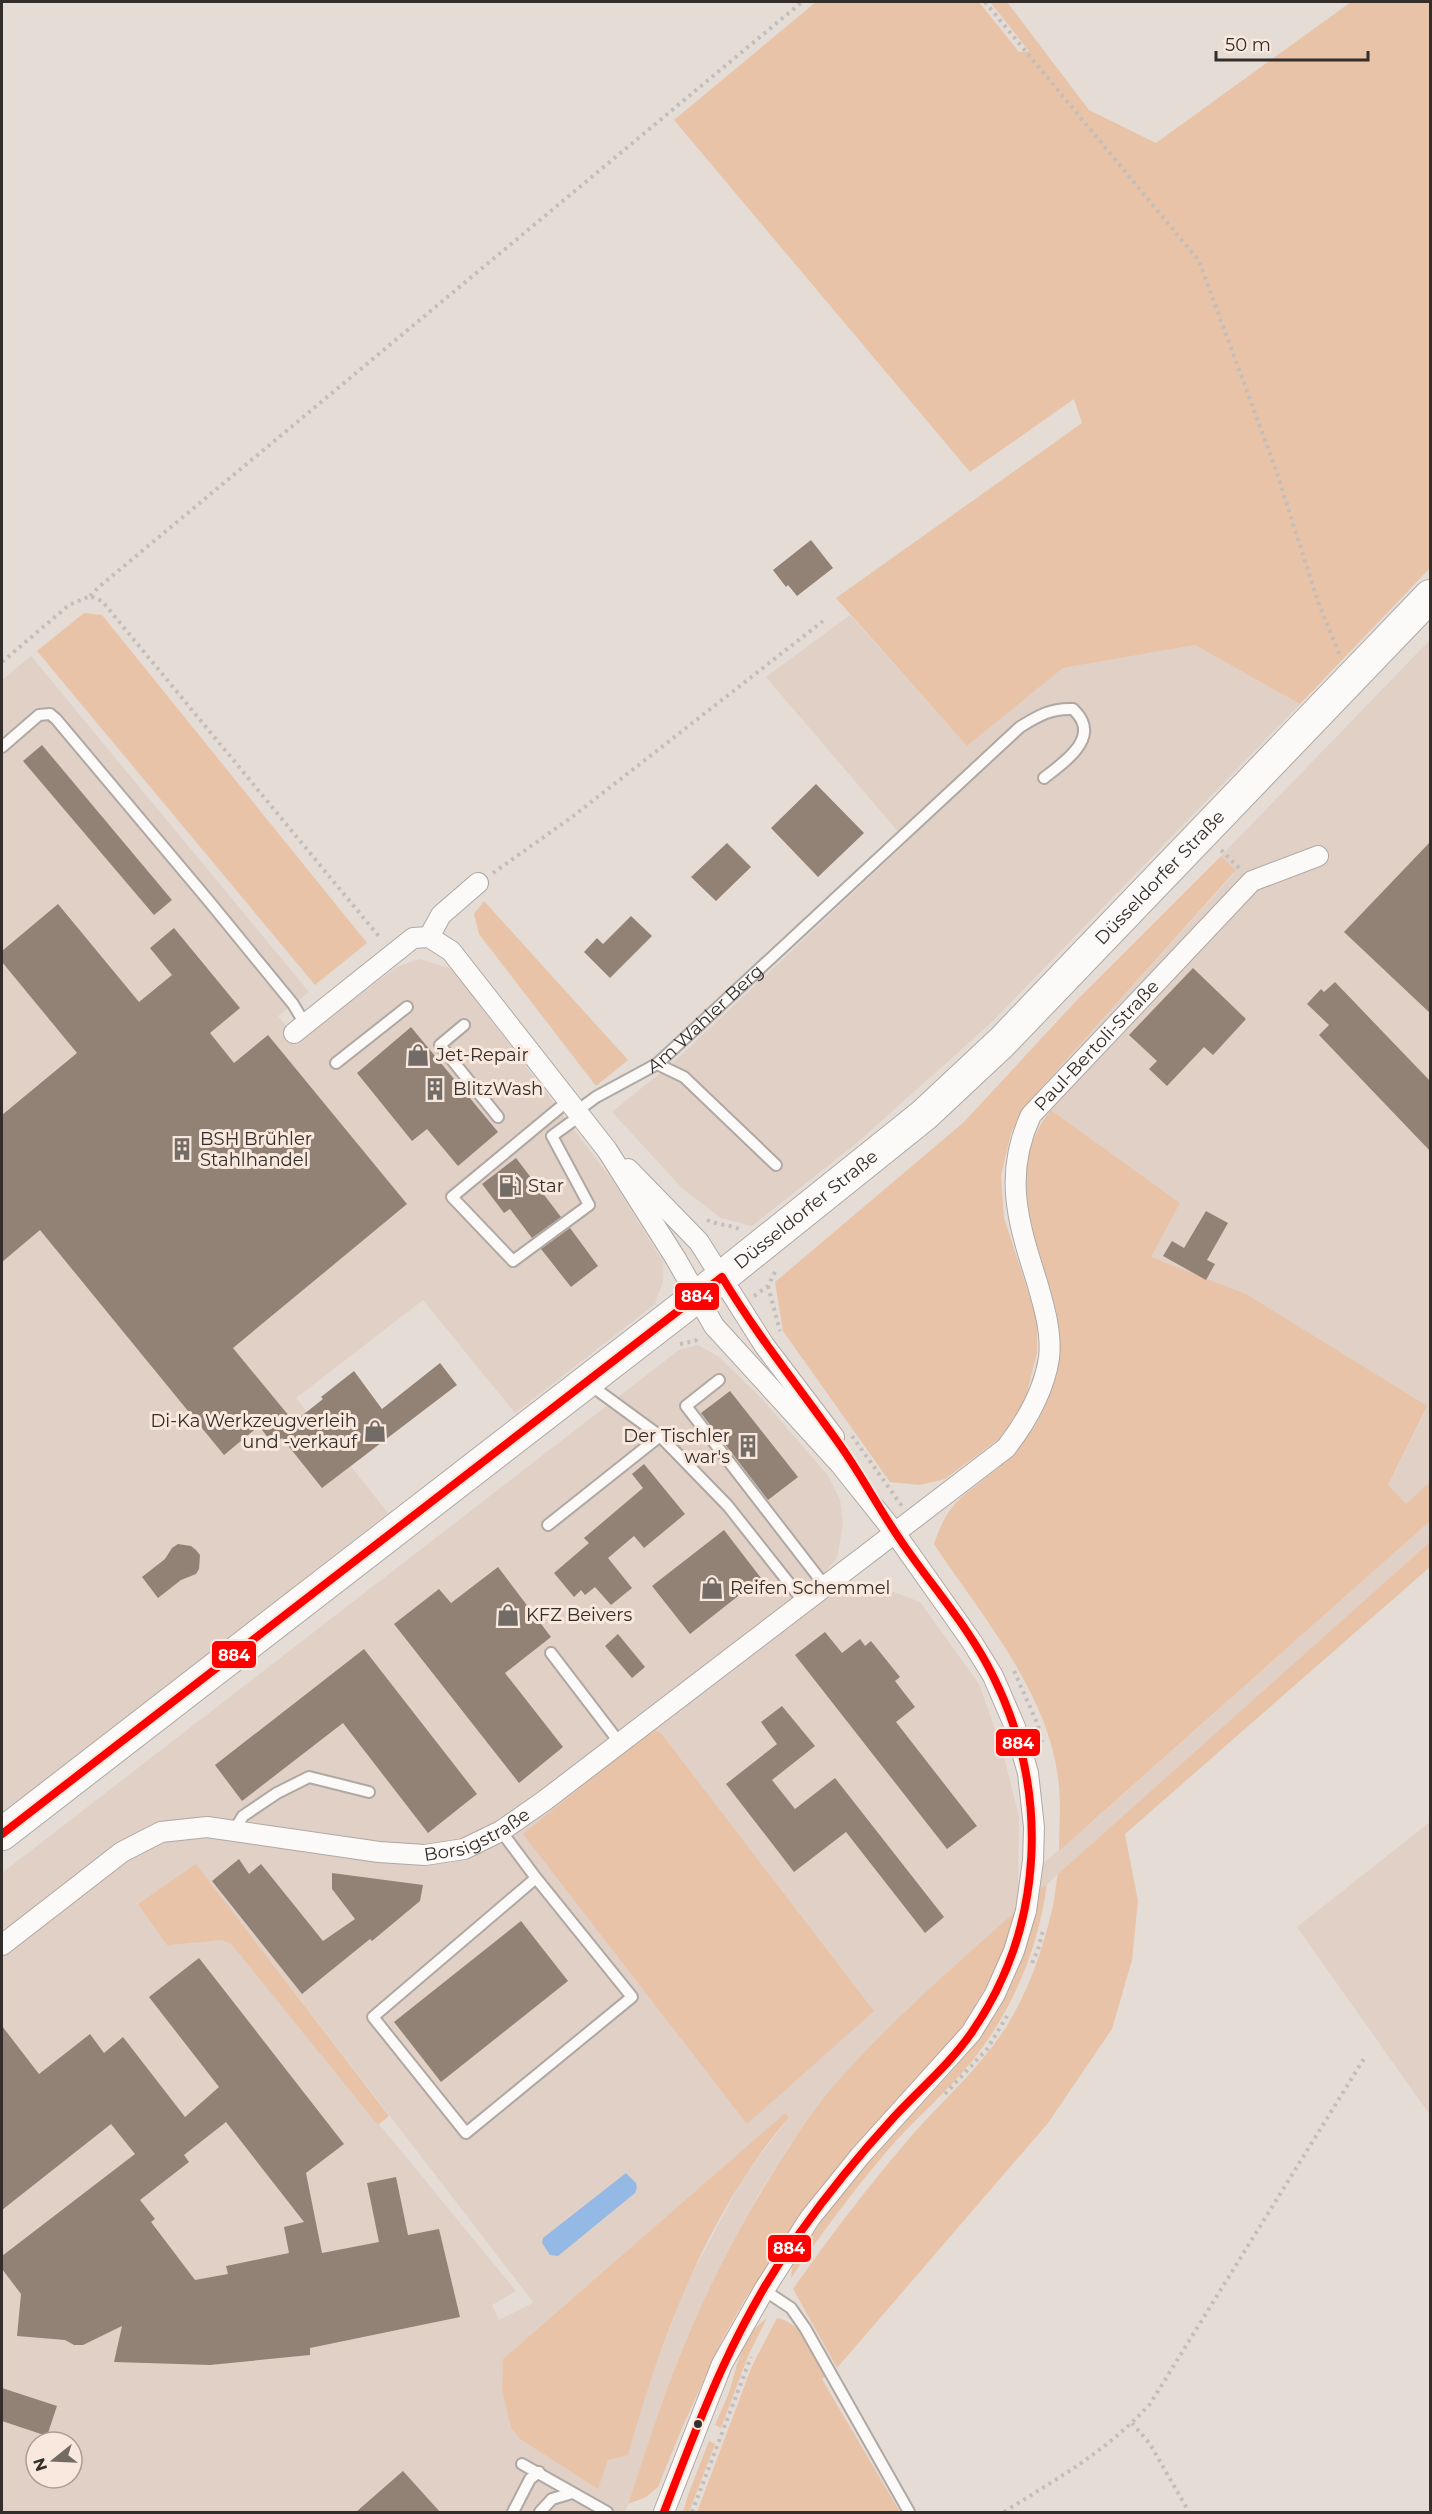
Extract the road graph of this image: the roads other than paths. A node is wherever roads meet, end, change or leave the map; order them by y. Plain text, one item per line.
1 (1431, 596) edge
2 (2, 747) edge
3 (1044, 778) dead end
4 (1318, 856) dead end
5 (478, 883) road end
6 (429, 937) junction
7 (407, 1007) dead end
8 (464, 1025) dead end
9 (300, 1028) joint
10 (336, 1063) dead end
11 (657, 1064) junction
12 (576, 1109) junction
13 (498, 1117) dead end
14 (607, 1150) junction
15 (776, 1165) dead end
16 (722, 1277) junction
17 (696, 1297) junction
18 (718, 1380) dead end
19 (586, 1382) junction
20 (660, 1436) junction
21 (548, 1525) dead end
22 (895, 1533) junction
23 (825, 1586) junction
24 (804, 1602) junction
25 (551, 1653) dead end
26 (619, 1743) junction
27 (369, 1792) dead end
28 (501, 1831) junction
29 (233, 1832) junction
30 (2, 1834) edge
31 (536, 1878) junction
32 (2, 1945) edge
33 (764, 2290) junction
34 (522, 2464) dead end
35 (539, 2472) junction
36 (572, 2493) junction
37 (513, 2512) edge
38 (540, 2512) edge
39 (607, 2512) edge
40 (664, 2512) edge
41 (909, 2512) edge

1 - 16 main road, Düsseldorfer Straße
2 - 9 lane
3 - 11 lane, Am Wahler Berg
4 - 22 street, Paul-Bertoli-Straße
5 - 6 street
6 - 9 street
6 - 12 street
7 - 10 lane
8 - 13 lane
11 - 12 lane, Am Wahler Berg
11 - 15 lane
12 - 12 lane
12 - 14 street
14 - 16 street
14 - 17 street
16 - 17 main road, Düsseldorfer Straße
16 - 22 street
17 - 19 main road, Düsseldorfer Straße
17 - 22 street
18 - 23 lane
19 - 20 lane
19 - 30 main road, Düsseldorfer Straße
20 - 21 lane
20 - 24 lane
22 - 23 street, Borsigstraße
22 - 33 street
23 - 24 street, Borsigstraße
24 - 26 street, Borsigstraße
25 - 26 lane
26 - 28 street, Borsigstraße
27 - 29 lane
28 - 29 street, Borsigstraße
28 - 31 lane
29 - 32 street, Borsigstraße
31 - 31 lane
33 - 40 street
33 - 41 lane
34 - 35 lane
35 - 36 lane
35 - 37 lane
36 - 38 lane
36 - 39 lane

